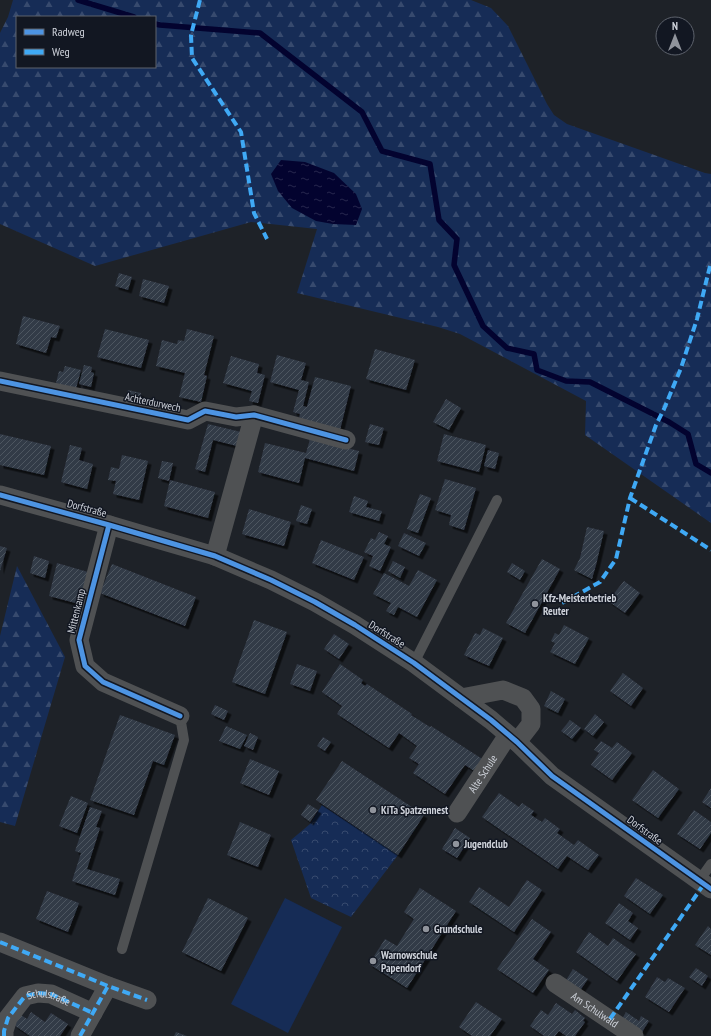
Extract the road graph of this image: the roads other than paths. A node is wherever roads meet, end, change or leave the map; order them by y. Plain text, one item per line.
1 (0, 381) edge
2 (254, 415) junction
3 (346, 440) dead end
4 (0, 495) edge
5 (496, 500) dead end
6 (109, 525) junction
7 (215, 556) junction
8 (414, 662) junction
9 (461, 698) junction
10 (180, 716) joint
11 (512, 738) junction
12 (457, 813) dead end
13 (711, 864) edge
14 (705, 885) edge
15 (0, 942) edge
16 (122, 949) dead end
17 (555, 983) dead end
18 (108, 986) junction
19 (148, 1000) dead end
20 (93, 1013) junction
21 (4, 1036) edge
22 (80, 1036) edge
23 (634, 1036) edge

1 - 2 street, Achterdurwech
2 - 3 street, Achterdurwech
2 - 7 street
4 - 6 street, Dorfstraße
5 - 8 lane
6 - 7 street, Dorfstraße
6 - 10 street, Mittenkamp
7 - 8 street, Dorfstraße
8 - 9 street, Dorfstraße
9 - 11 street, Dorfstraße
9 - 11 street
10 - 16 lane
11 - 12 street, Alte Schule
11 - 14 street, Dorfstraße
13 - 14 lane
15 - 18 street
17 - 23 street, Am Schulwald
18 - 19 street
18 - 20 street
20 - 21 street, Schulstraße
20 - 22 street

